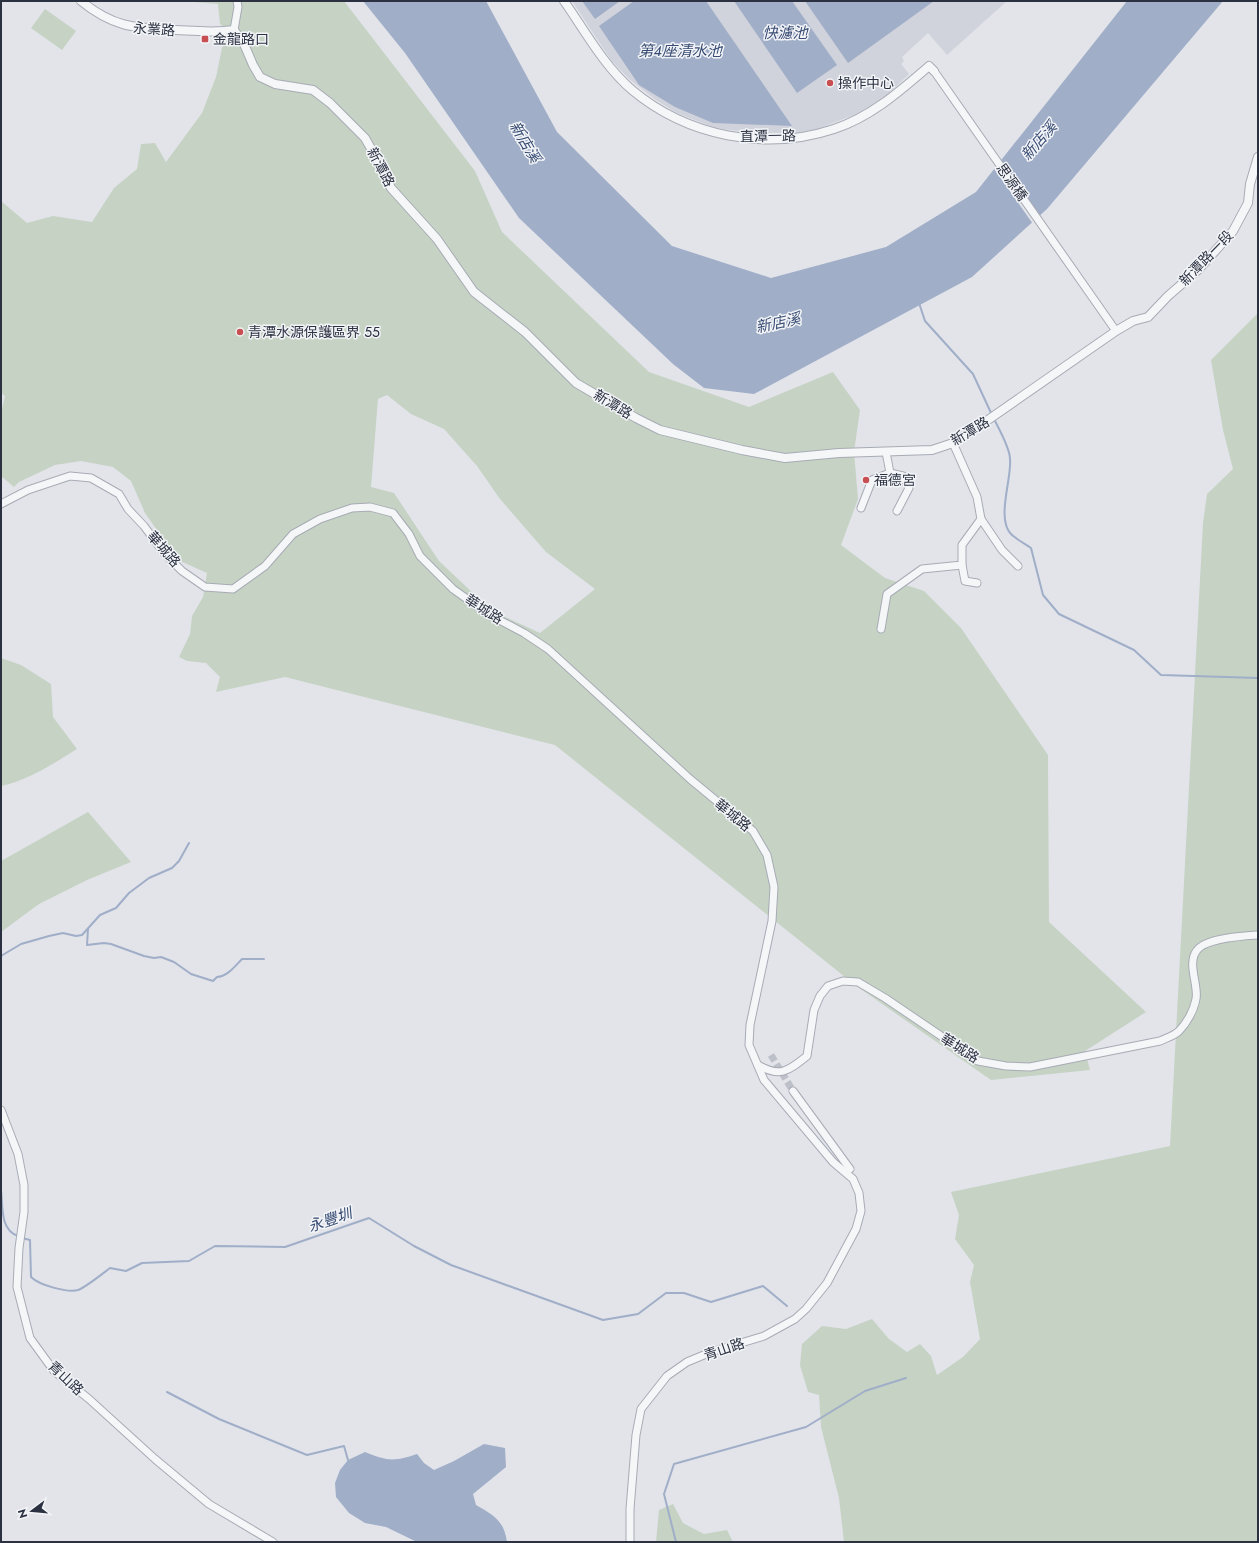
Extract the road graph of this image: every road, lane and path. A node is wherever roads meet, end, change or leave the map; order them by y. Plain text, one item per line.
1 (81, 1) edge
2 (237, 1) edge
3 (564, 1) edge
4 (234, 30) junction
5 (934, 71) joint
6 (1258, 157) edge
7 (1116, 331) junction
8 (953, 443) junction
9 (886, 452) junction
10 (890, 472) junction
11 (1, 504) edge
12 (861, 508) dead end
13 (897, 511) dead end
14 (981, 519) junction
15 (962, 565) junction
16 (1018, 566) dead end
17 (977, 583) dead end
18 (881, 629) dead end
19 (1258, 935) edge
20 (757, 1065) junction
21 (792, 1091) tunnel mouth
22 (1, 1110) edge
23 (850, 1169) dead end
24 (273, 1542) edge
25 (630, 1542) edge

1 - 4 street, 永業路
2 - 4 street
3 - 5 street, 直潭一路
4 - 9 street, 新潭路
5 - 7 street, 思源橋
6 - 7 street, 新潭路一段
7 - 8 street, 新潭路
8 - 9 street, 新潭路
8 - 14 street
9 - 10 street
10 - 12 street
10 - 13 street
11 - 20 street, 華城路
14 - 15 street
14 - 16 street
15 - 17 street
15 - 18 street
19 - 20 street, 華城路
20 - 25 street, 青山路
21 - 23 street
22 - 24 street, 青山路

